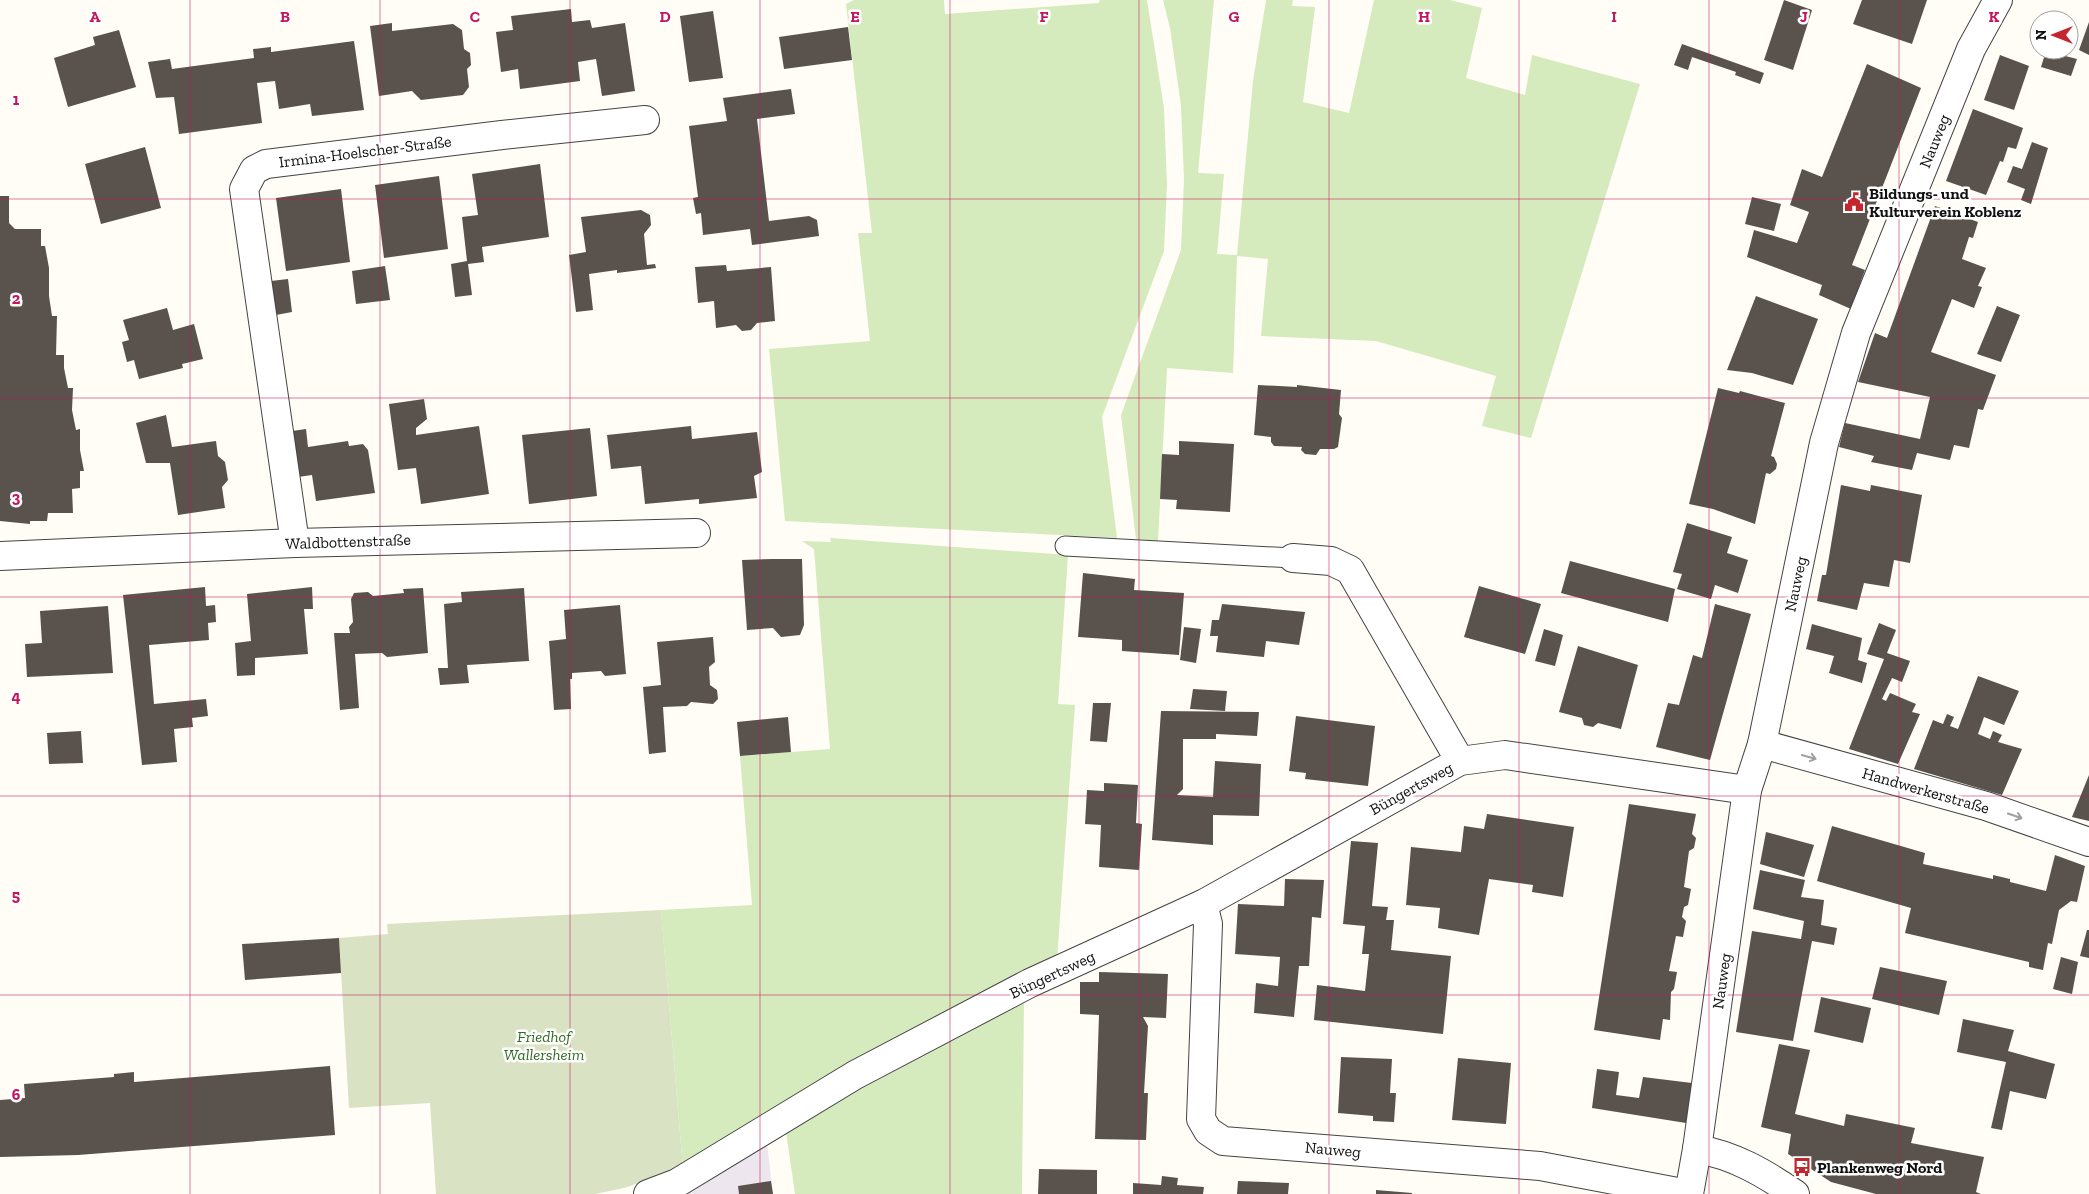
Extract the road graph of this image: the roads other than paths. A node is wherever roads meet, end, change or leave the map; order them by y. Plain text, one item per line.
1 (1998, 0) edge
2 (644, 120) dead end
3 (696, 532) dead end
4 (295, 543) junction
5 (1065, 546) dead end
6 (0, 556) edge
7 (1293, 558) joint
8 (1762, 744) junction
9 (1460, 761) junction
10 (1748, 790) junction
11 (2089, 842) edge
12 (1203, 904) junction
13 (1697, 1149) junction
14 (648, 1194) edge
15 (1688, 1194) edge
16 (1795, 1194) edge

1 - 8 street, Nauweg
2 - 4 street, Irmina-Hoelscher-Straße
3 - 4 street, Waldbottenstraße
4 - 6 street, Waldbottenstraße
5 - 7 lane, Büngertsweg
7 - 9 street, Büngertsweg
8 - 10 street, Nauweg
8 -> 11 street, Handwerkerstraße
9 - 10 street, Büngertsweg
9 - 12 street, Büngertsweg
10 - 13 street, Nauweg
12 - 14 street, Büngertsweg
12 - 15 street, Nauweg
13 - 15 street, Nauweg
13 - 16 street

